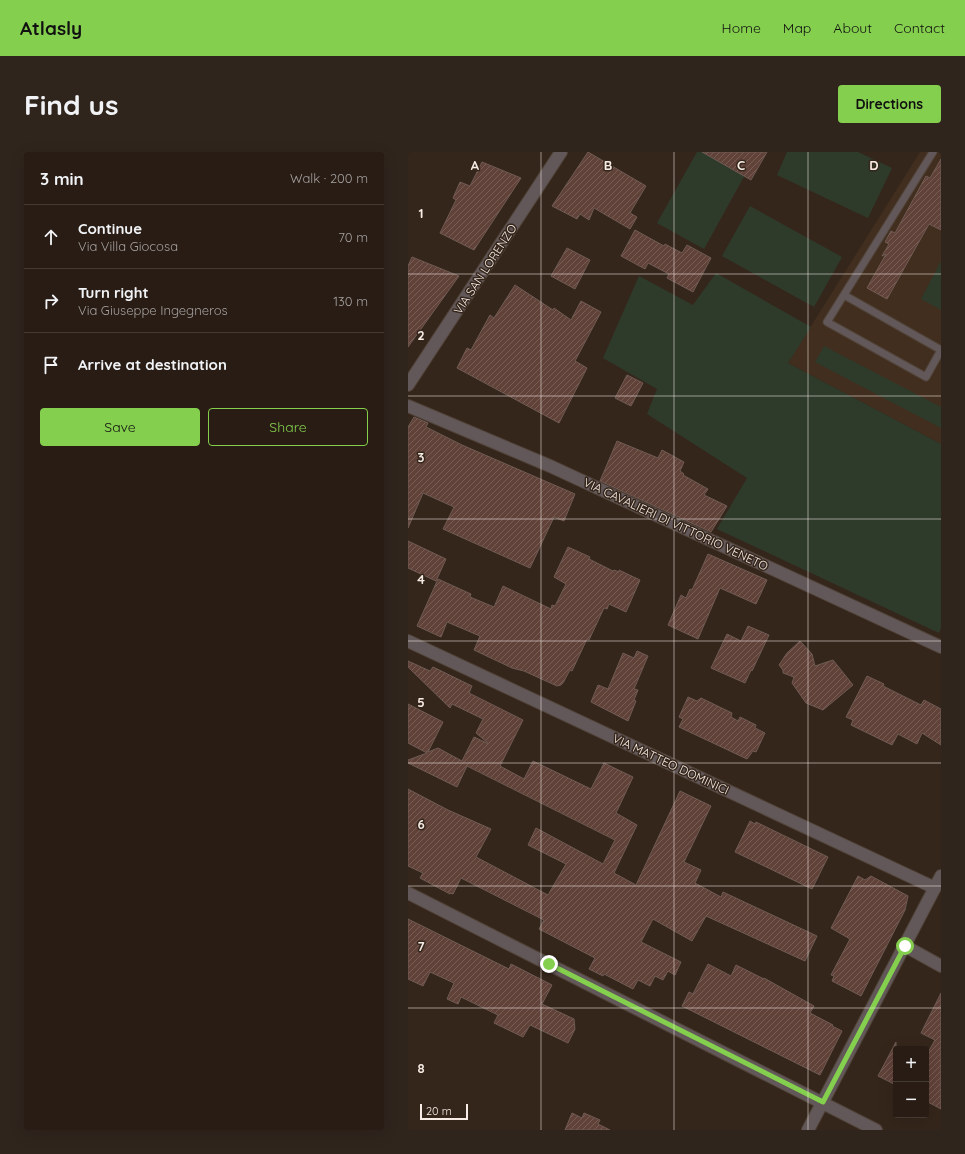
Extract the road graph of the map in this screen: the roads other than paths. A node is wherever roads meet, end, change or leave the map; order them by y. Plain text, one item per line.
1 (561, 152) edge
2 (933, 152) edge
3 (844, 295) junction
4 (408, 385) edge
5 (408, 406) edge
6 (408, 641) edge
7 (941, 647) edge
8 (941, 876) edge
9 (935, 888) junction
10 (408, 893) edge
11 (905, 946) junction
12 (941, 966) edge
13 (823, 1102) junction
14 (808, 1130) edge
15 (876, 1130) edge

1 - 4 street, VIA SAN LORENZO
2 - 3 lane
3 - 3 lane
5 - 7 street, VIA CAVALIERI DI VITTORIO VENETO
6 - 9 street, VIA MATTEO DOMINICI
8 - 9 street
9 - 11 street
10 - 13 street
11 - 12 street
11 - 13 street
13 - 14 street
13 - 15 street

